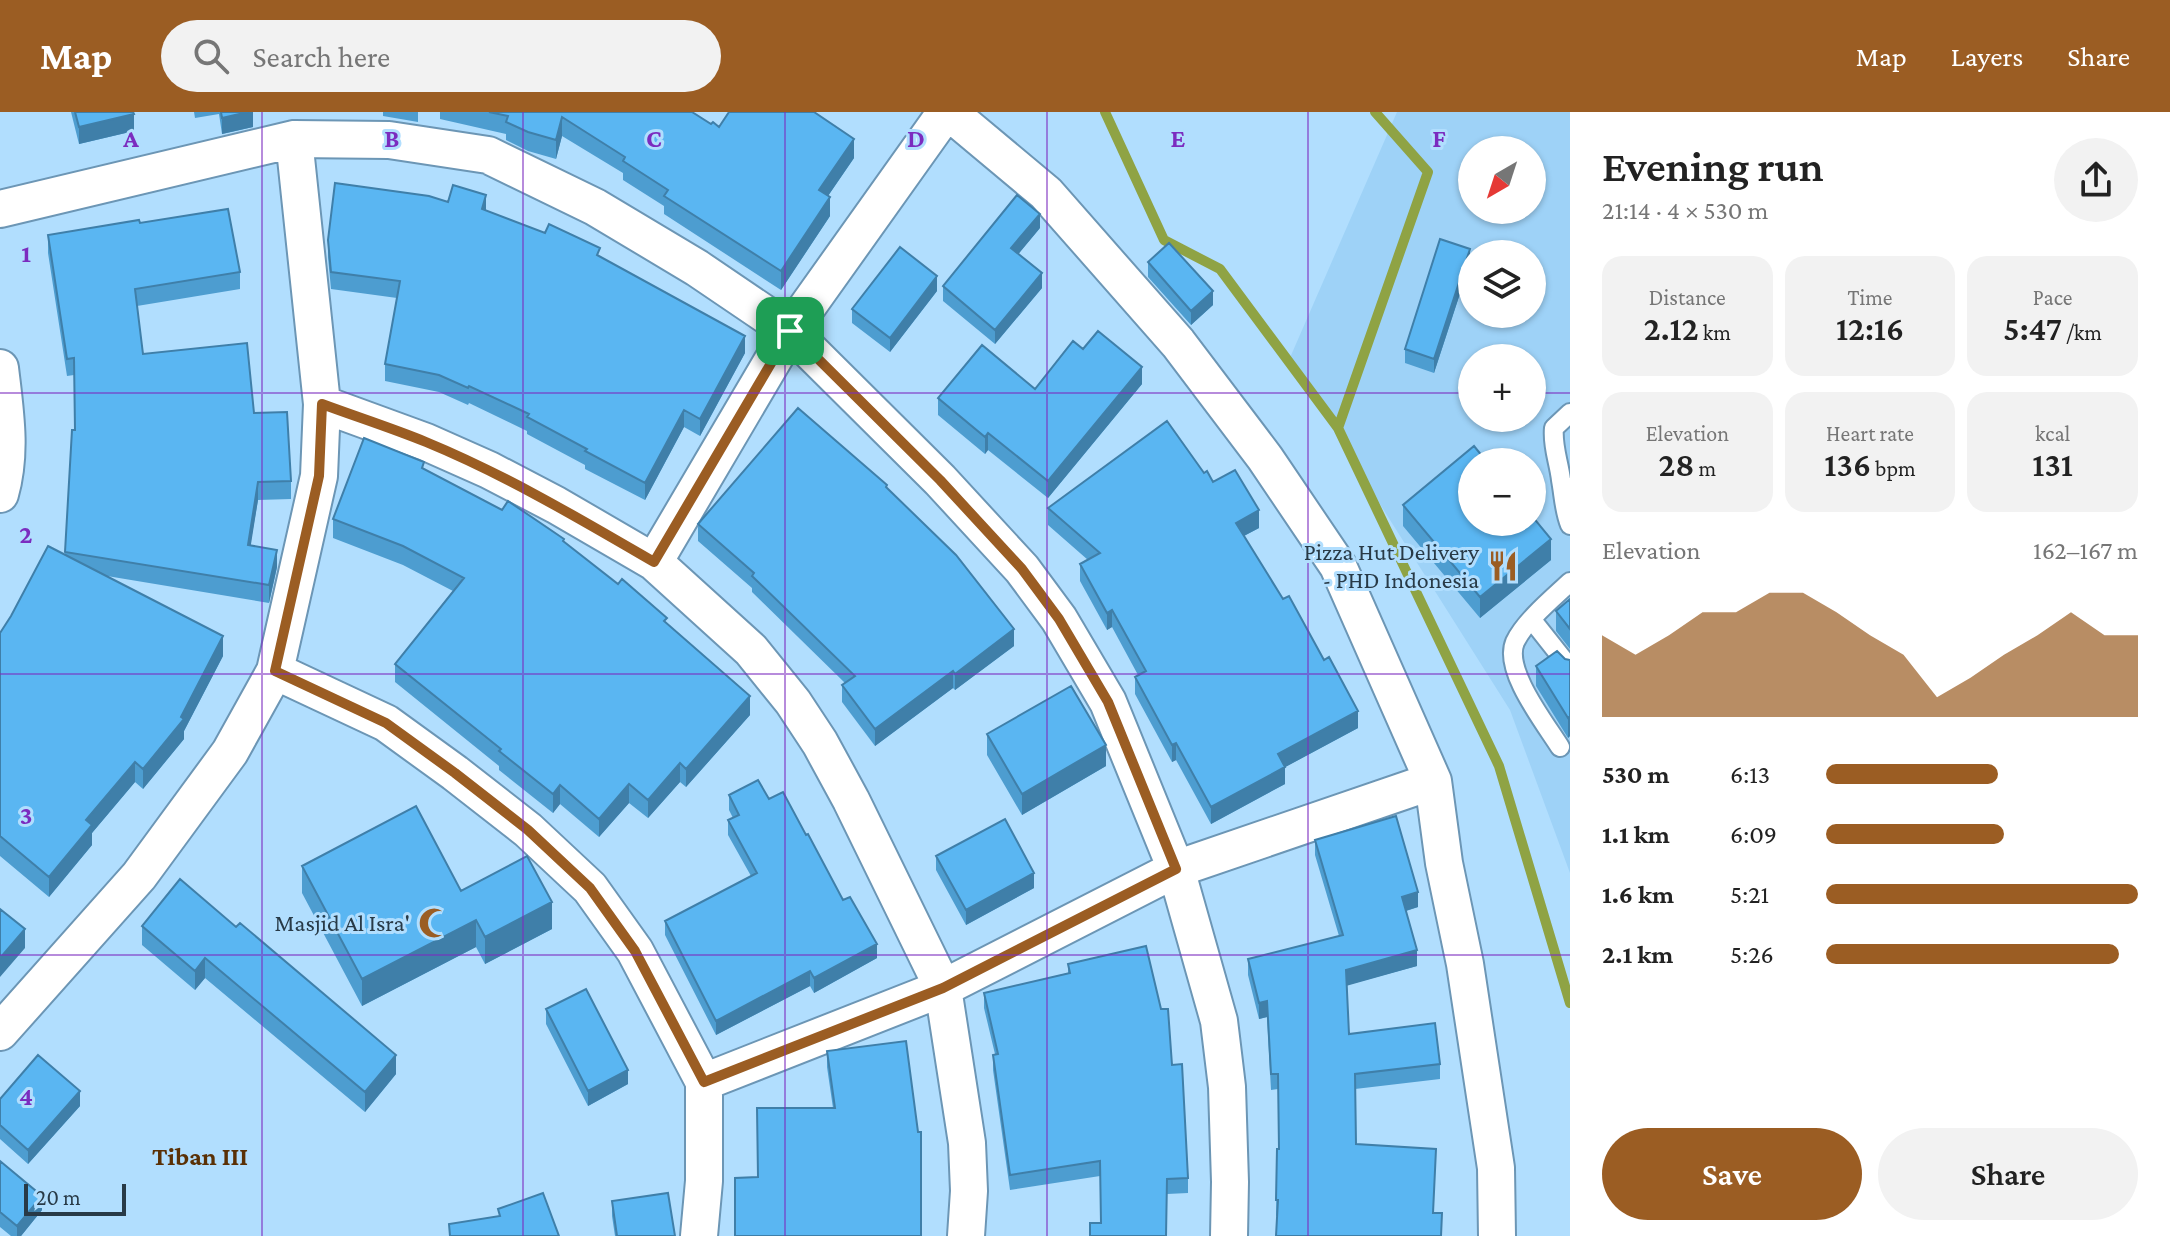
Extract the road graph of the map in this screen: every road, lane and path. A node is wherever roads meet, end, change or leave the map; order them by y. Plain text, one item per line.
1 (947, 112) edge
2 (294, 139) junction
3 (0, 209) edge
4 (790, 331) junction
5 (0, 368) edge
6 (322, 404) junction
7 (1570, 413) edge
8 (0, 494) edge
9 (1570, 525) edge
10 (654, 562) junction
11 (1570, 582) edge
12 (1532, 620) junction
13 (1570, 668) edge
14 (275, 671) junction
15 (1560, 747) dead end
16 (1433, 781) junction
17 (1176, 869) junction
18 (943, 988) junction
19 (0, 1032) edge
20 (704, 1082) junction
21 (699, 1236) edge
22 (966, 1236) edge
23 (1229, 1236) edge
24 (1497, 1236) edge

1 - 4 street
1 - 16 street
2 - 3 street
2 - 4 street
2 - 6 street
4 - 10 street
4 - 17 street
5 - 8 street
6 - 10 street
6 - 14 street
7 - 9 lane
10 - 18 street
11 - 12 lane
12 - 13 lane
12 - 15 lane
14 - 19 street
14 - 20 street
16 - 17 street
16 - 24 street
17 - 18 street
17 - 23 street
18 - 20 street
18 - 22 street
20 - 21 street

